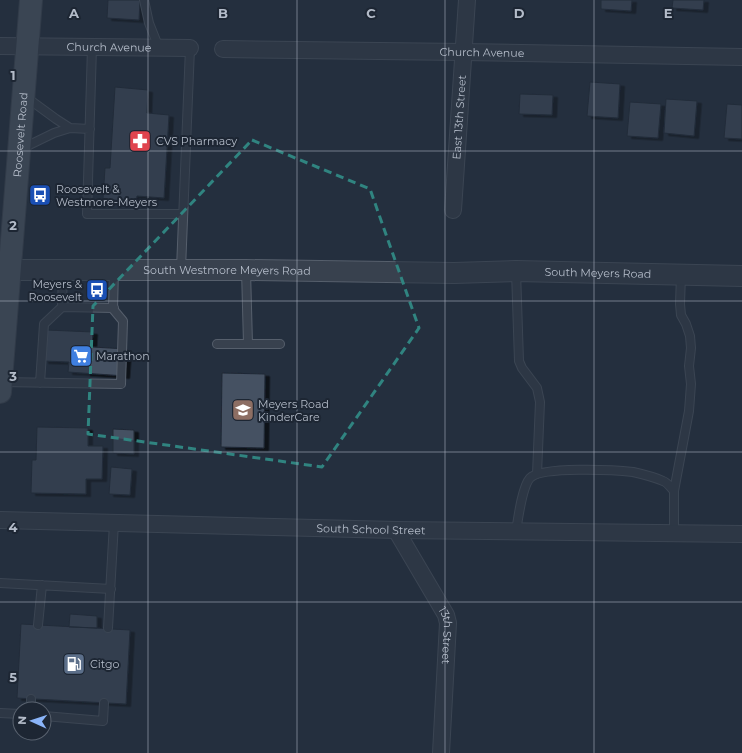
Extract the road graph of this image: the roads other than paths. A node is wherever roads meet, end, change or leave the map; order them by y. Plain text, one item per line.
1 (31, 0) edge
2 (144, 0) edge
3 (467, 0) edge
4 (0, 46) edge
5 (28, 46) junction
6 (92, 47) junction
7 (159, 48) junction
8 (190, 48) joint
9 (223, 49) dead end
10 (463, 52) junction
11 (742, 57) edge
12 (24, 95) junction
13 (70, 128) junction
14 (90, 129) junction
15 (20, 150) junction
16 (453, 210) dead end
17 (184, 214) junction
18 (63, 270) junction
19 (114, 270) junction
20 (181, 270) junction
21 (246, 270) junction
22 (5, 271) edge
23 (516, 271) junction
24 (454, 273) joint
25 (681, 275) junction
26 (742, 276) edge
27 (62, 307) junction
28 (114, 308) junction
29 (3, 324) edge
30 (217, 344) dead end
31 (248, 344) junction
32 (280, 344) dead end
33 (40, 383) junction
34 (0, 387) edge
35 (537, 474) junction
36 (674, 491) junction
37 (0, 520) edge
38 (114, 523) junction
39 (396, 530) junction
40 (516, 532) junction
41 (674, 533) junction
42 (742, 534) edge
43 (0, 583) edge
44 (42, 585) junction
45 (111, 588) junction
46 (38, 625) dead end
47 (108, 628) dead end
48 (104, 703) dead end
49 (0, 713) edge
50 (12, 714) edge
51 (52, 717) edge
52 (441, 753) edge

1 - 5 main road, Roosevelt Road
2 - 7 lane
3 - 10 street, East 13th Street
4 - 5 street, Church Avenue
5 - 6 street, Church Avenue
5 - 12 main road, Roosevelt Road
6 - 7 street, Church Avenue
6 - 14 lane
7 - 8 street, Church Avenue
8 - 17 lane
9 - 10 street, Church Avenue
10 - 11 street, Church Avenue
10 - 16 street, East 13th Street
12 - 13 lane
12 - 15 main road, Roosevelt Road
13 - 14 lane
13 - 15 lane
14 - 17 lane
15 - 22 main road, Roosevelt Road
17 - 20 lane
18 - 19 street, South Westmore Meyers Road
18 - 22 street, South Westmore Meyers Road
18 - 27 lane
19 - 20 street, South Westmore Meyers Road
19 - 28 lane
20 - 21 street, South Westmore Meyers Road
21 - 24 street, South Westmore Meyers Road
21 - 31 lane
22 - 29 main road, Roosevelt Road
23 - 24 street, South Meyers Road
23 - 25 street, South Meyers Road
23 - 35 lane
25 - 26 street, South Meyers Road
25 - 36 lane
27 - 28 lane
27 - 33 lane
28 - 33 lane
29 - 34 main road, Roosevelt Road
30 - 31 lane
31 - 32 lane
33 - 34 lane
35 - 36 lane
35 - 40 lane
36 - 41 lane
37 - 38 street, South School Street
38 - 39 street, South School Street
38 - 45 lane
39 - 40 street, South School Street
39 - 52 street, 13th Street
40 - 41 street, South School Street
41 - 42 street, South School Street
43 - 44 lane
44 - 45 lane
44 - 46 lane
45 - 47 lane
48 - 51 lane
49 - 50 lane

